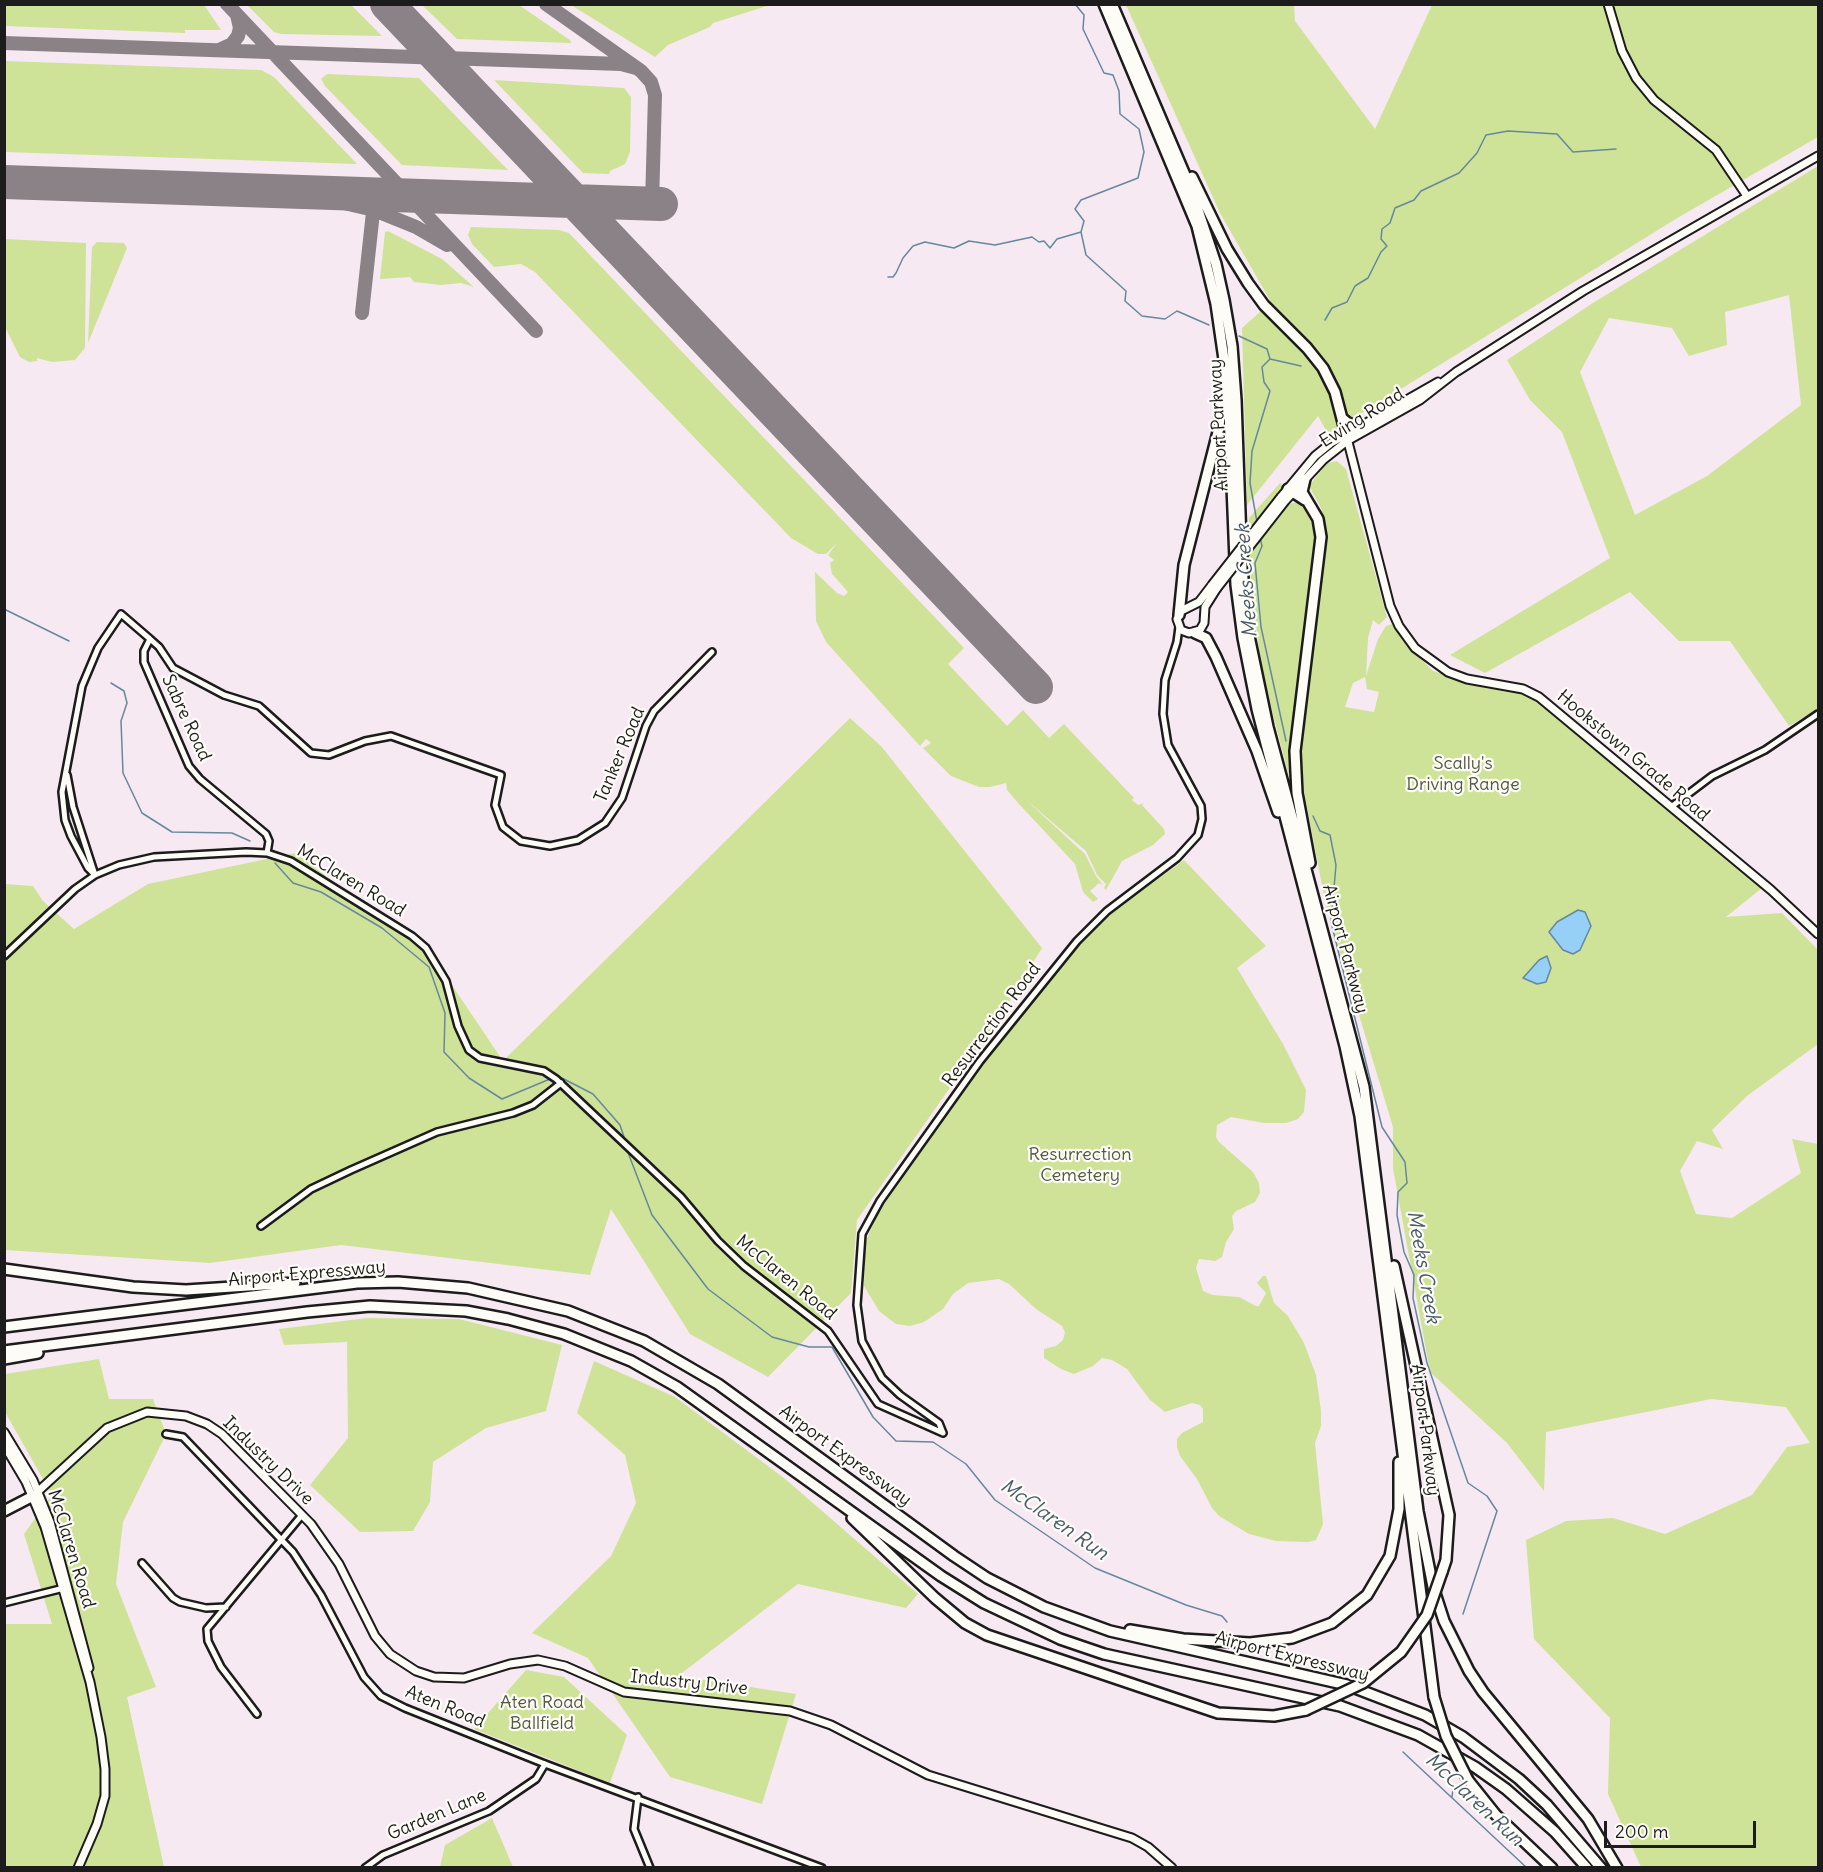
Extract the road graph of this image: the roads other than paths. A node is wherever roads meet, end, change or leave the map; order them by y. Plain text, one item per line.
1 (1104, 4) edge
2 (1112, 4) edge
3 (1608, 4) edge
4 (1154, 98) junction
5 (1818, 156) edge
6 (1747, 196) junction
7 (1220, 325) junction
8 (1456, 372) junction
9 (1342, 419) junction
10 (1361, 425) junction
11 (1346, 437) junction
12 (1305, 478) junction
13 (1287, 495) junction
14 (1305, 500) junction
15 (1214, 586) junction
16 (1179, 615) junction
17 (1179, 627) junction
18 (1192, 633) junction
19 (150, 639) junction
20 (1176, 648) junction
21 (712, 652) dead end
22 (1818, 714) edge
23 (66, 773) junction
24 (1671, 807) junction
25 (267, 853) junction
26 (96, 875) junction
27 (1818, 934) edge
28 (1326, 942) junction
29 (4, 956) edge
30 (1338, 1022) junction
31 (561, 1083) junction
32 (1370, 1124) junction
33 (261, 1226) dead end
34 (4, 1269) edge
35 (468, 1288) junction
36 (307, 1312) junction
37 (1385, 1316) junction
38 (4, 1327) edge
39 (4, 1351) edge
40 (4, 1359) edge
41 (4, 1432) edge
42 (944, 1433) joint
43 (166, 1434) dead end
44 (4, 1445) edge
45 (766, 1449) junction
46 (34, 1493) junction
47 (4, 1504) edge
48 (4, 1511) edge
49 (302, 1515) junction
50 (282, 1540) junction
51 (142, 1563) dead end
52 (65, 1587) junction
53 (1015, 1592) junction
54 (4, 1603) edge
55 (226, 1607) junction
56 (257, 1714) dead end
57 (545, 1764) junction
58 (639, 1797) junction
59 (78, 1868) edge
60 (365, 1868) edge
61 (650, 1868) edge
62 (822, 1868) edge
63 (1172, 1868) edge
64 (1552, 1868) edge
65 (1587, 1868) edge
66 (1601, 1868) edge
67 (1617, 1868) edge

1 - 7 highway, Airport Parkway
2 - 4 highway, Airport Parkway
3 - 6 street
4 - 9 highway
4 - 28 highway, Airport Parkway
5 - 6 street, Ewing Road
6 - 8 street, Ewing Road
7 - 16 highway
7 - 30 highway, Airport Parkway
8 - 10 street, Ewing Road
8 - 11 street, Ewing Road
9 - 10 highway
9 - 11 highway
10 - 11 street, Ewing Road
11 - 12 street, Ewing Road
11 - 13 street, Ewing Road
11 - 24 street, Hookstown Grade Road
12 - 13 street, Ewing Road
12 - 14 highway
13 - 14 highway
13 - 15 street, Ewing Road, bridge
14 - 28 highway
15 - 16 street, Ewing Road
15 - 18 street, Ewing Road
16 - 17 street
17 - 18 street
17 - 20 street, Resurrection Road
18 - 20 street, Resurrection Road
18 - 30 highway
19 - 21 street, Tanker Road
19 - 23 street
19 - 25 street, Sabre Road
20 - 42 street, Resurrection Road
22 - 24 street
23 - 26 street
23 - 26 street
24 - 27 street, Hookstown Grade Road
25 - 26 street, McClaren Road
25 - 31 street, McClaren Road
26 - 29 street, McClaren Road
28 - 32 highway, Airport Parkway
30 - 37 highway, Airport Parkway
31 - 33 street
31 - 42 street, McClaren Road
32 - 45 highway, bridge
32 - 67 highway, Airport Parkway
34 - 35 highway
35 - 38 highway, Airport Expressway
35 - 53 highway, Airport Expressway
36 - 39 highway, Airport Expressway
36 - 40 highway
36 - 45 highway, Airport Expressway
37 - 53 highway
37 - 64 highway, Airport Parkway, bridge
41 - 46 street, McClaren Road
43 - 50 street, Aten Road
44 - 46 street, McClaren Road
45 - 65 highway, Airport Expressway
46 - 47 highway
46 - 48 highway
46 - 49 street, Industry Drive
46 - 52 street, McClaren Road
49 - 50 street
49 - 63 street, Industry Drive
50 - 55 street
50 - 57 street, Aten Road
51 - 55 street
52 - 54 street
52 - 59 street, McClaren Road
53 - 66 highway, Airport Expressway
55 - 56 street
57 - 58 street, Aten Road
57 - 60 street, Garden Lane
58 - 61 street
58 - 62 street, Aten Road

